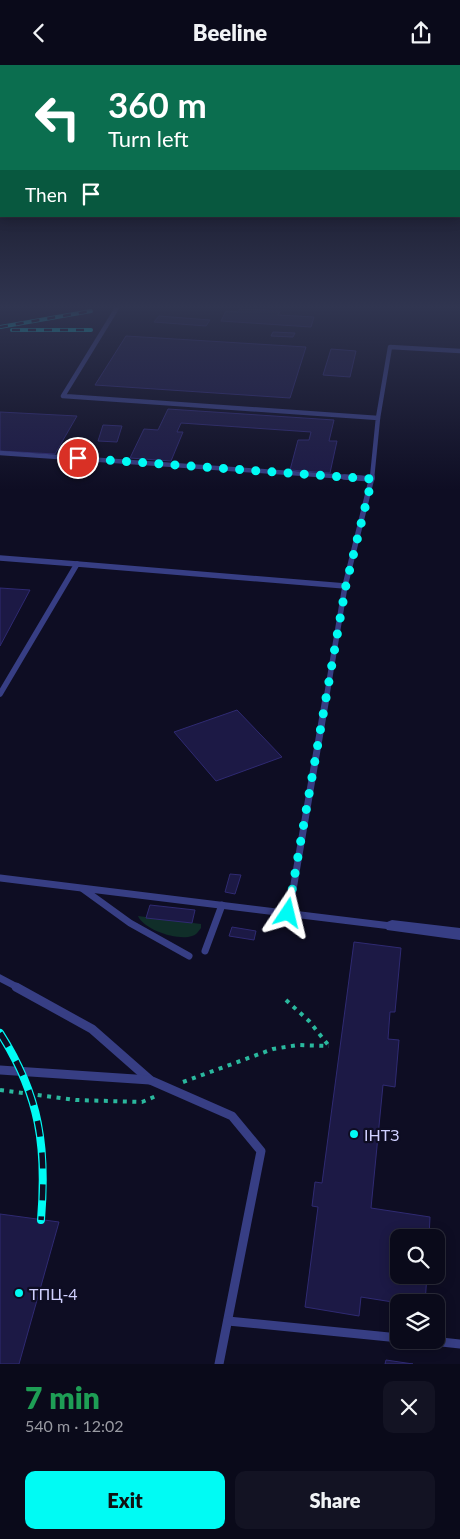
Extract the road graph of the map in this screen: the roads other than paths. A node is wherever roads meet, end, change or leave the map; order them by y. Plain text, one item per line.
1 (80, 369) edge
2 (386, 369) edge
3 (378, 418) junction
4 (0, 453) edge
5 (372, 479) junction
6 (0, 558) edge
7 (77, 564) junction
8 (346, 585) junction
9 (0, 694) edge
10 (0, 878) edge
11 (82, 888) junction
12 (222, 905) junction
13 (288, 913) junction
14 (392, 926) joint
15 (460, 934) edge
16 (205, 951) dead end
17 (189, 956) dead end
18 (0, 978) edge
19 (0, 1070) edge
20 (150, 1079) junction
21 (228, 1321) junction
22 (390, 1337) edge
23 (445, 1342) edge
24 (460, 1343) edge
25 (219, 1364) edge

1 - 3 lane
2 - 3 lane
3 - 5 lane
4 - 5 lane
5 - 8 lane
6 - 7 lane
7 - 8 lane
7 - 9 lane
8 - 13 lane
10 - 11 lane
11 - 12 lane
11 - 17 lane
12 - 13 lane
12 - 16 lane
13 - 14 lane
14 - 15 street
18 - 20 lane
19 - 20 lane
20 - 21 lane
21 - 22 lane
21 - 25 lane
23 - 24 lane

